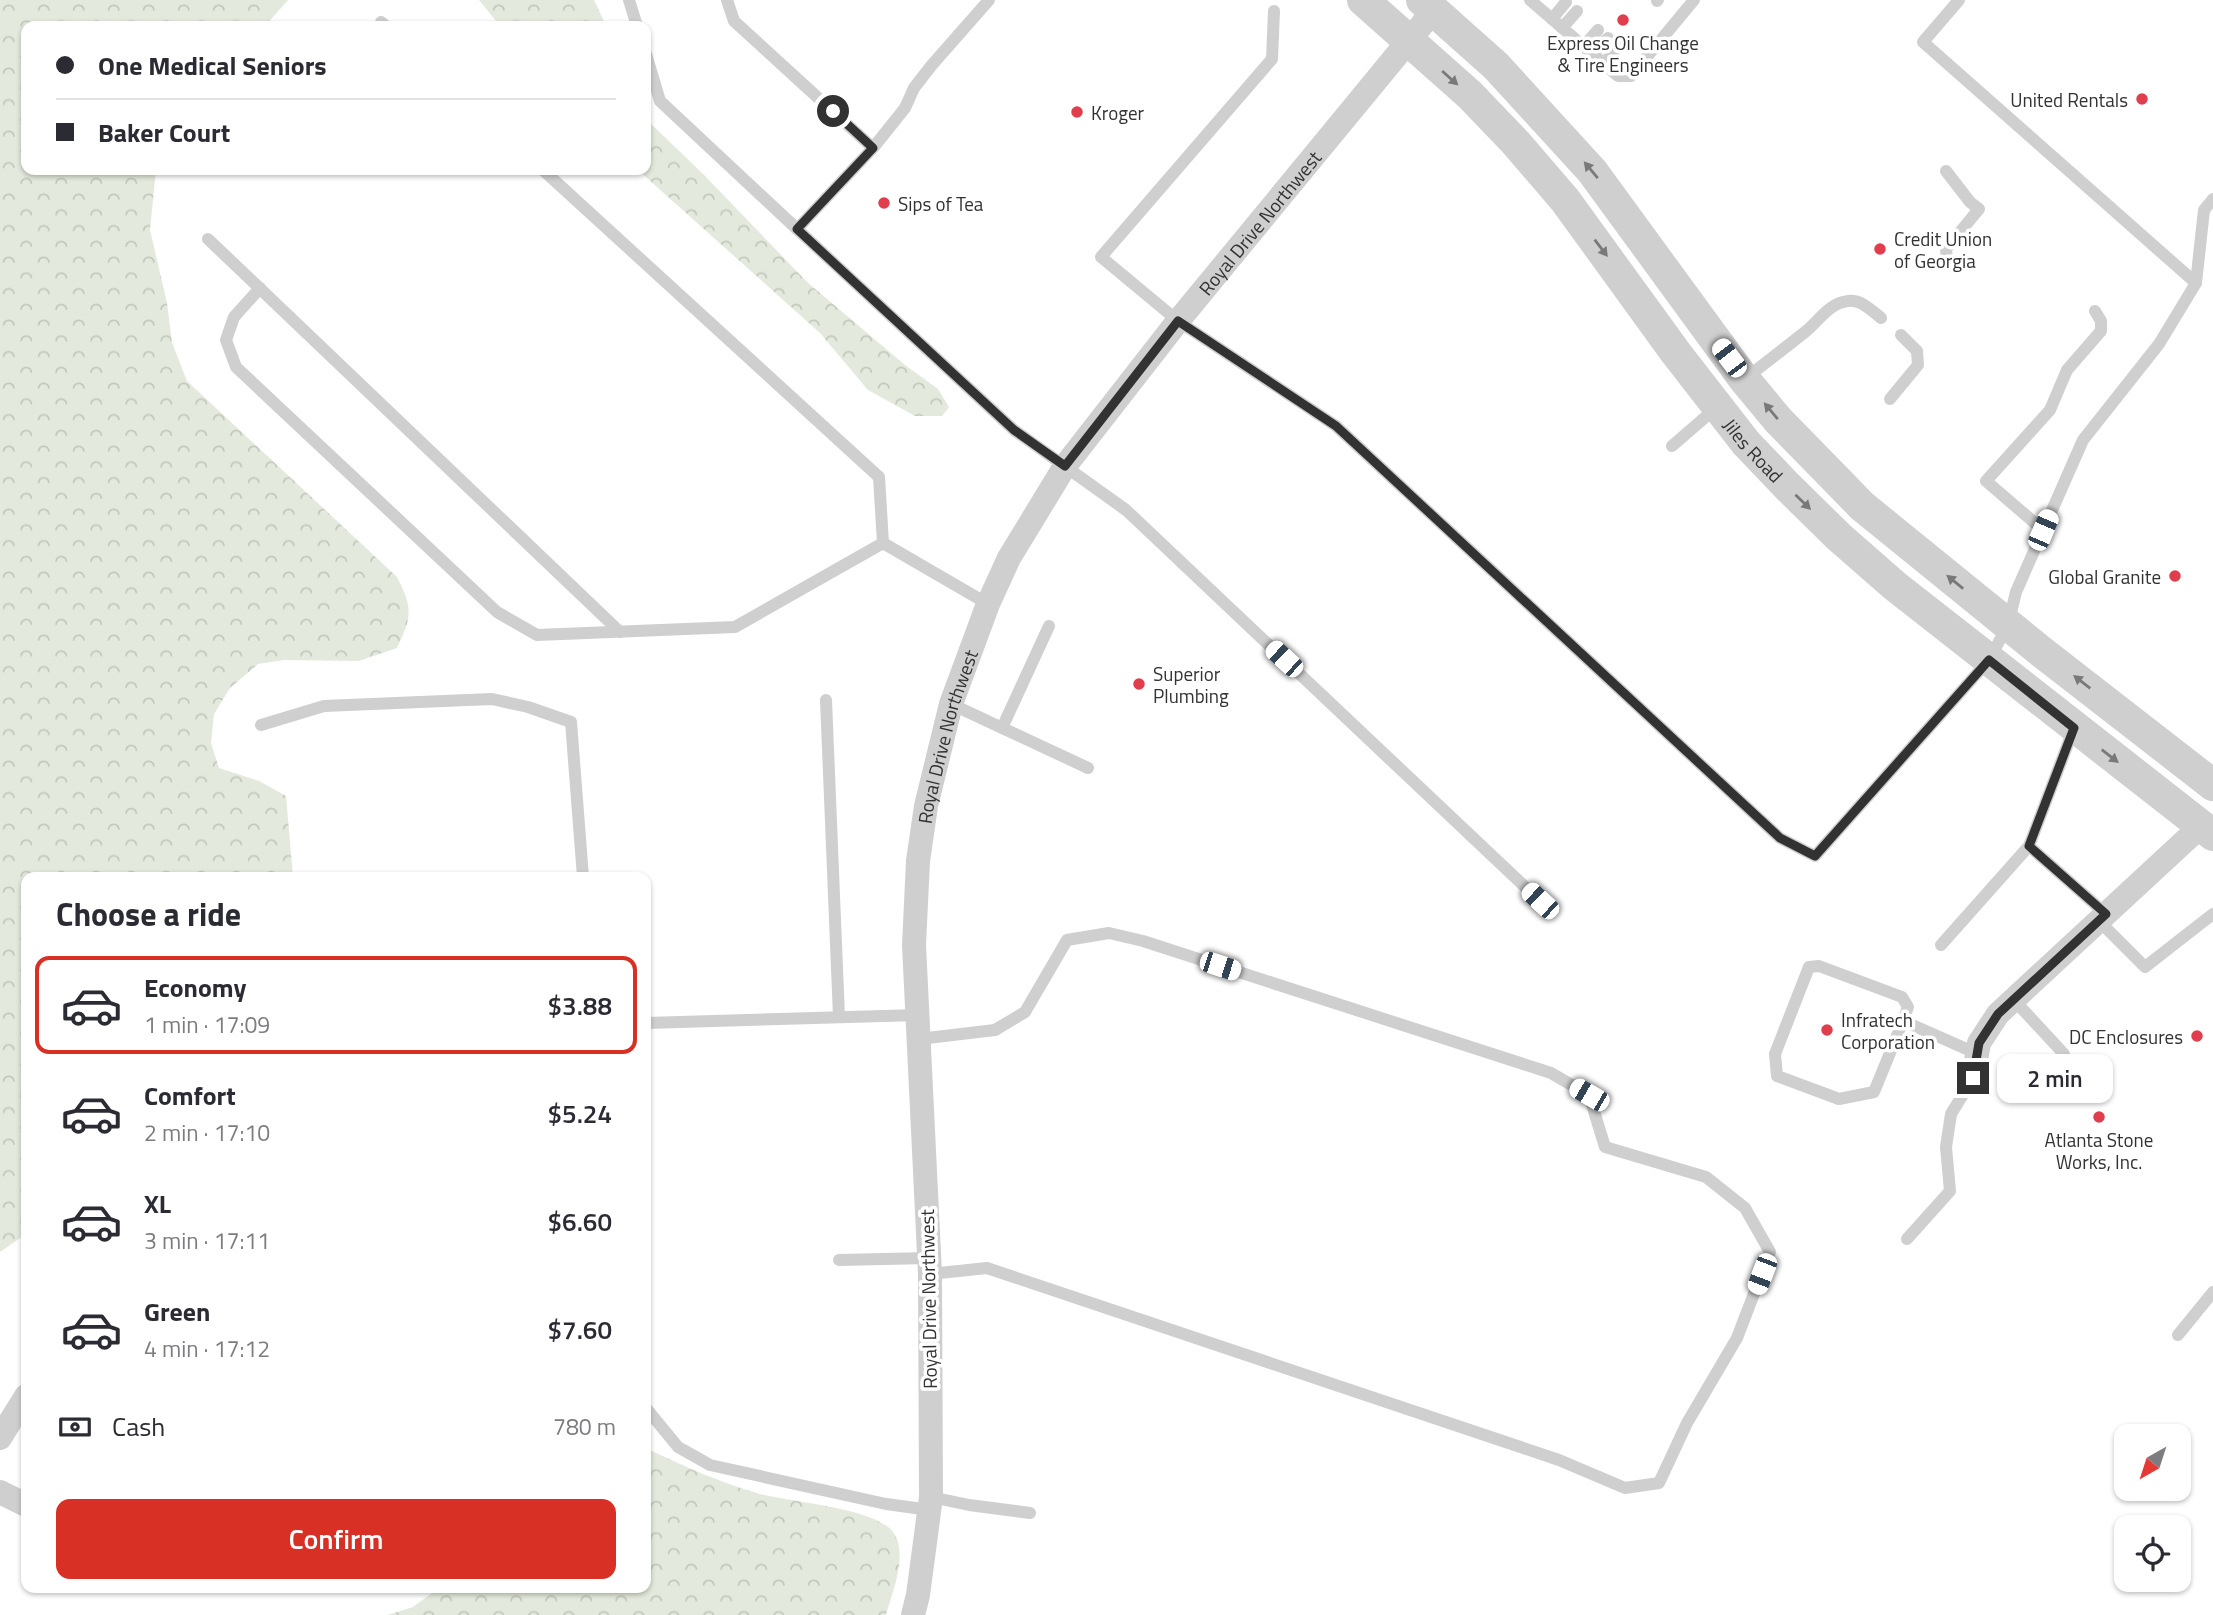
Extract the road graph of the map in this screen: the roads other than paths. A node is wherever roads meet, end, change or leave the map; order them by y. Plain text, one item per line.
1 (629, 0) edge
2 (727, 0) edge
3 (989, 0) edge
4 (1363, 0) edge
5 (1530, 0) edge
6 (1552, 0) edge
7 (1694, 0) edge
8 (1959, 0) edge
9 (1433, 3) edge
10 (1571, 7) dead end
11 (1274, 11) dead end
12 (1552, 19) junction
13 (635, 21) edge
14 (1409, 41) junction
15 (1594, 54) junction
16 (651, 71) edge
17 (873, 148) junction
18 (1946, 171) dead end
19 (548, 175) edge
20 (2213, 199) edge
21 (797, 229) junction
22 (208, 239) dead end
23 (1947, 262) dead end
24 (2196, 283) junction
25 (260, 288) junction
26 (2095, 311) dead end
27 (1881, 318) dead end
28 (1178, 321) junction
29 (1900, 335) dead end
30 (1744, 379) junction
31 (1890, 398) dead end
32 (1717, 407) junction
33 (1672, 446) dead end
34 (1065, 466) junction
35 (2043, 530) junction
36 (883, 543) junction
37 (988, 604) junction
38 (2008, 625) junction
39 (1049, 626) dead end
40 (620, 632) junction
41 (1989, 660) junction
42 (826, 699) dead end
43 (951, 704) junction
44 (261, 725) dead end
45 (1002, 728) junction
46 (2074, 728) junction
47 (1088, 768) dead end
48 (2213, 785) edge
49 (2207, 831) edge
50 (2029, 846) junction
51 (583, 872) edge
52 (1540, 901) dead end
53 (2213, 914) edge
54 (2103, 918) junction
55 (1941, 945) dead end
56 (2014, 1000) junction
57 (918, 1014) junction
58 (839, 1017) junction
59 (1903, 1021) junction
60 (651, 1023) edge
61 (919, 1039) junction
62 (2064, 1054) dead end
63 (1975, 1066) junction
64 (1907, 1239) dead end
65 (839, 1260) dead end
66 (929, 1266) junction
67 (2213, 1292) edge
68 (2178, 1335) dead end
69 (21, 1404) edge
70 (651, 1414) edge
71 (0, 1438) edge
72 (0, 1492) edge
73 (21, 1502) edge
74 (931, 1503) junction
75 (1030, 1513) dead end
76 (913, 1615) edge

1 - 13 lane
2 - 17 lane
3 - 17 lane
4 - 14 street, Jiles Road
5 - 12 lane
6 - 12 lane
7 - 15 lane
8 - 24 lane
9 - 14 street, Royal Drive Northwest
30 -> 9 street, Jiles Road
10 - 12 lane
11 - 28 lane
12 - 15 lane
14 - 28 street, Royal Drive Northwest
14 -> 32 street, Jiles Road
15 - 15 lane
16 - 21 lane
17 - 21 lane
18 - 23 lane
19 - 36 lane
20 - 24 lane
21 - 34 lane
22 - 25 lane
24 - 35 lane
25 - 40 lane
25 - 40 lane
26 - 35 lane
27 - 30 lane
28 - 34 street, Royal Drive Northwest
28 - 41 lane
29 - 31 lane
38 -> 30 street, Jiles Road
32 - 33 lane
32 -> 41 street, Jiles Road
34 - 37 street, Royal Drive Northwest
34 - 52 lane
35 - 38 lane
36 - 37 lane
36 - 40 lane
37 - 43 street, Royal Drive Northwest
38 - 41 lane
48 -> 38 street, Jiles Road
39 - 45 lane
41 - 46 street, Jiles Road
42 - 58 lane
43 - 45 lane
43 - 57 street, Royal Drive Northwest
44 - 51 lane
45 - 47 lane
46 -> 49 street, Jiles Road
46 - 50 lane
49 - 54 street
50 - 54 lane
50 - 55 lane
53 - 54 lane
54 - 56 street
56 - 62 lane
56 - 63 street
57 - 58 lane
57 - 61 street, Royal Drive Northwest
58 - 60 lane
59 - 59 lane
59 - 63 lane
61 - 66 street, Royal Drive Northwest
61 - 66 lane
63 - 64 lane
65 - 66 lane
66 - 74 street, Royal Drive Northwest
67 - 68 lane
69 - 71 street
70 - 74 lane
72 - 73 street
74 - 75 lane
74 - 76 street, Royal Drive Northwest

